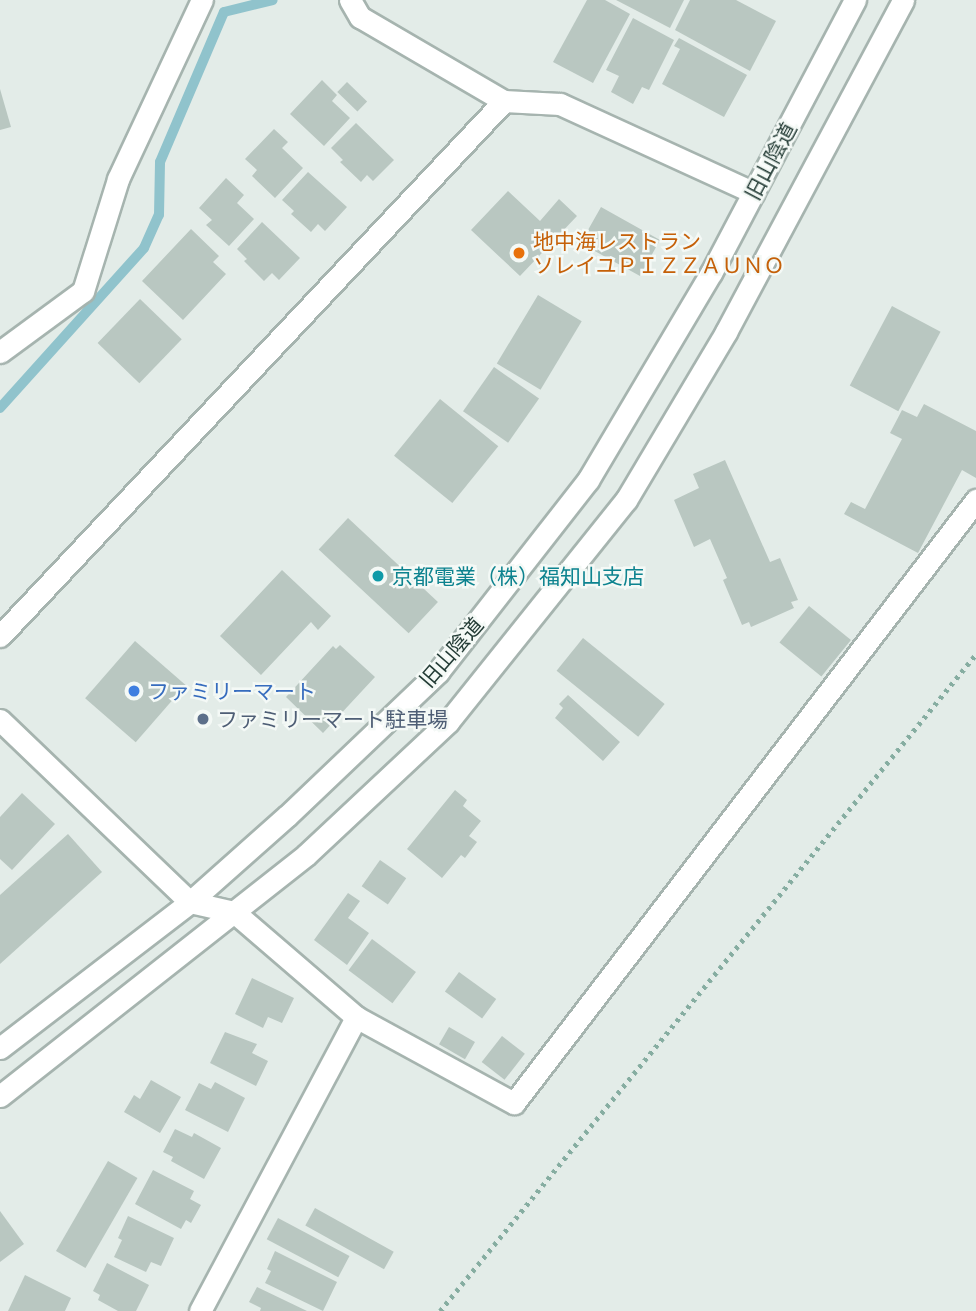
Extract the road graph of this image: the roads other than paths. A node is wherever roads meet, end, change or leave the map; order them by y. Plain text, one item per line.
1 (202, 0) edge
2 (855, 0) edge
3 (902, 0) edge
4 (360, 6) edge
5 (504, 101) junction
6 (754, 193) junction
7 (0, 352) edge
8 (976, 500) edge
9 (0, 636) edge
10 (0, 720) edge
11 (190, 902) junction
12 (234, 912) junction
13 (356, 1017) junction
14 (0, 1048) edge
15 (0, 1096) edge
16 (200, 1311) edge

1 - 7 street
2 - 6 street, 旧山陰道
3 - 12 street
4 - 5 street
5 - 6 street
5 - 9 street
6 - 11 street, 旧山陰道
8 - 13 street
10 - 11 street
11 - 12 street
11 - 14 street, 旧山陰道
12 - 13 street
12 - 15 street
13 - 16 street

